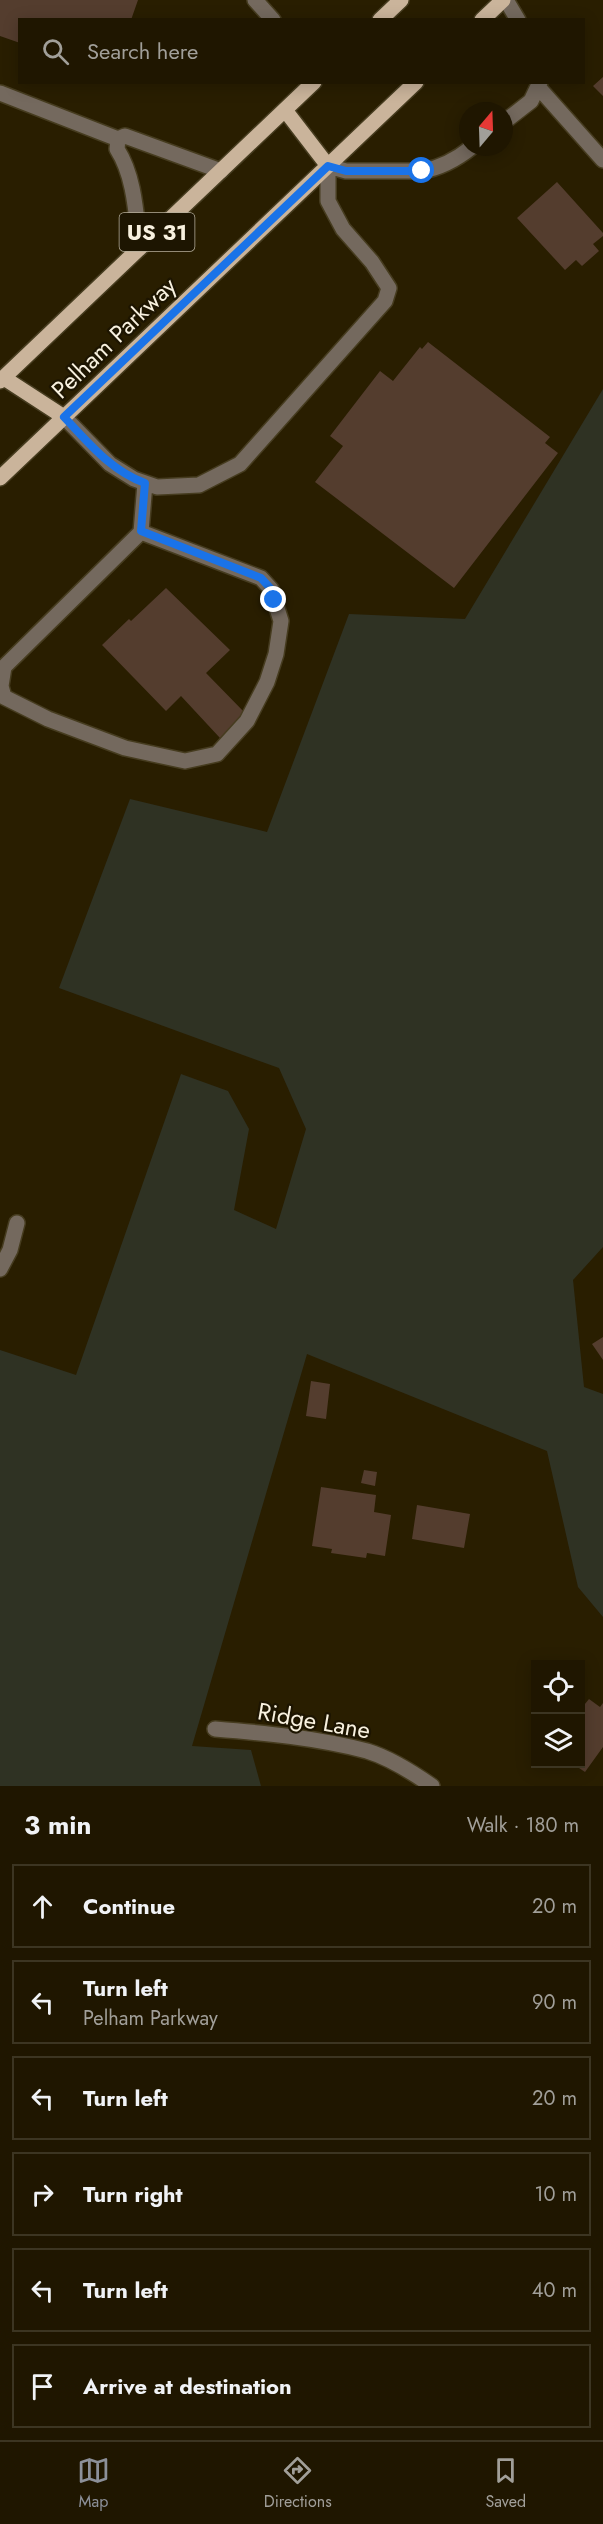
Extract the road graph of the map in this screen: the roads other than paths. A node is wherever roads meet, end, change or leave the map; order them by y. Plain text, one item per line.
1 (255, 0) edge
2 (401, 0) edge
3 (504, 0) edge
4 (271, 18) edge
5 (382, 18) edge
6 (484, 18) edge
7 (517, 18) edge
8 (312, 84) edge
9 (414, 84) edge
10 (539, 85) edge
11 (0, 93) edge
12 (285, 110) junction
13 (513, 115) edge
14 (118, 139) junction
15 (461, 156) edge
16 (603, 160) edge
17 (328, 166) junction
18 (221, 171) junction
19 (140, 249) junction
20 (1, 379) edge
21 (64, 417) junction
22 (0, 478) edge
23 (145, 483) junction
24 (141, 531) junction
25 (17, 1223) dead end
26 (0, 1269) edge
27 (215, 1729) dead end
28 (432, 1786) edge

1 - 4 street
2 - 5 main road
3 - 6 main road
3 - 7 street
8 - 12 main road, Pelham Parkway / US 31
9 - 17 main road, Pelham Parkway / US 31
10 - 13 street
10 - 16 street
11 - 14 street
12 - 17 main road
12 - 18 main road, Pelham Parkway / US 31
14 - 18 street
14 - 19 street
15 - 17 street
17 - 21 main road, Pelham Parkway / US 31
17 - 23 street
18 - 19 main road, Pelham Parkway / US 31
19 - 20 main road, Pelham Parkway / US 31
20 - 21 main road
21 - 22 main road, Pelham Parkway / US 31
21 - 23 street
23 - 24 street
24 - 24 street
25 - 26 street
27 - 28 street, Ridge Lane

